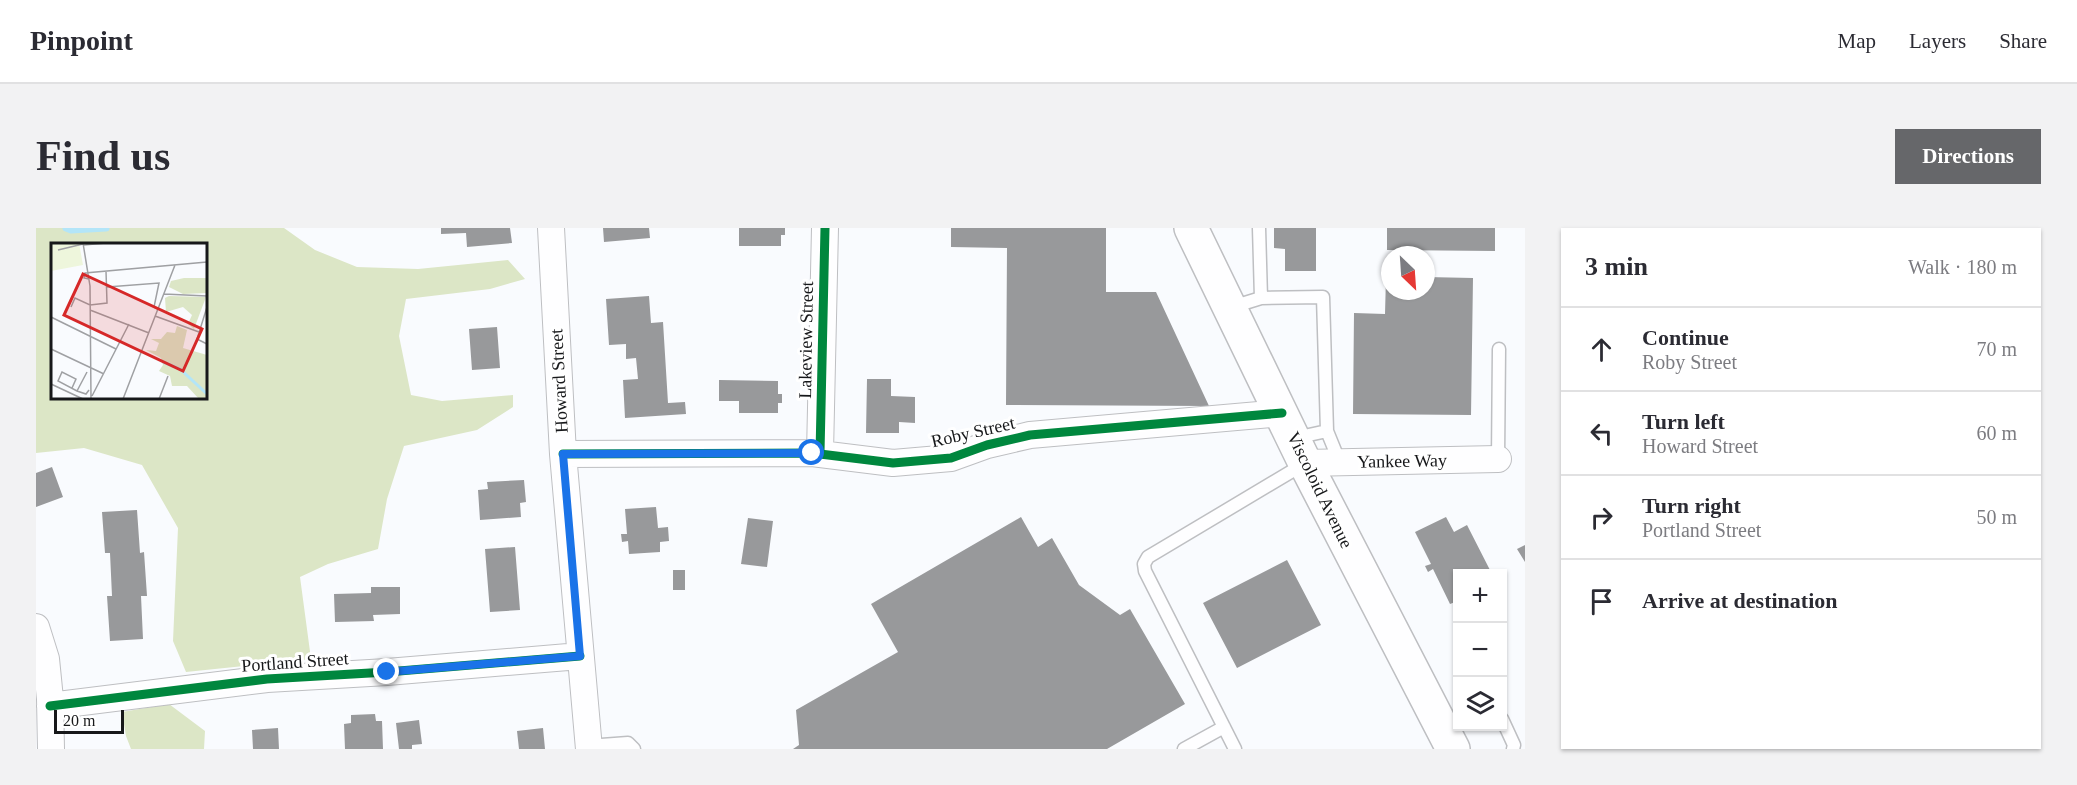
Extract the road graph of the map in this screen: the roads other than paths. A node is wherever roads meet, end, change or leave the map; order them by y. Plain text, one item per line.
1 (551, 228) edge
2 (825, 228) edge
3 (1191, 228) edge
4 (1259, 228) edge
5 (1261, 298) junction
6 (1230, 307) junction
7 (1499, 349) dead end
8 (1327, 431) junction
9 (1294, 438) junction
10 (820, 453) junction
11 (563, 454) junction
12 (1498, 459) joint
13 (1340, 463) junction
14 (36, 627) edge
15 (580, 656) junction
16 (50, 706) junction
17 (1224, 727) junction
18 (1507, 728) edge
19 (1447, 732) edge
20 (588, 748) edge
21 (51, 749) edge
22 (634, 749) edge
23 (1184, 749) edge
24 (1235, 749) edge
25 (1513, 749) edge

1 - 11 street, Howard Street
2 - 10 street, Lakeview Street
3 - 6 main road, Viscoloid Avenue
4 - 5 lane
5 - 6 lane
5 - 8 lane
6 - 9 main road, Viscoloid Avenue
7 - 12 lane
8 - 9 lane
8 - 13 lane
9 - 10 street, Roby Street
9 - 13 street, Yankee Way
9 - 17 lane
9 - 19 main road, Viscoloid Avenue
10 - 11 street, Roby Street
11 - 15 street, Howard Street
12 - 13 street, Yankee Way
14 - 16 street
15 - 16 street, Portland Street
15 - 20 street, Howard Street
16 - 21 street
17 - 23 lane
17 - 24 lane
18 - 25 lane
20 - 22 lane

